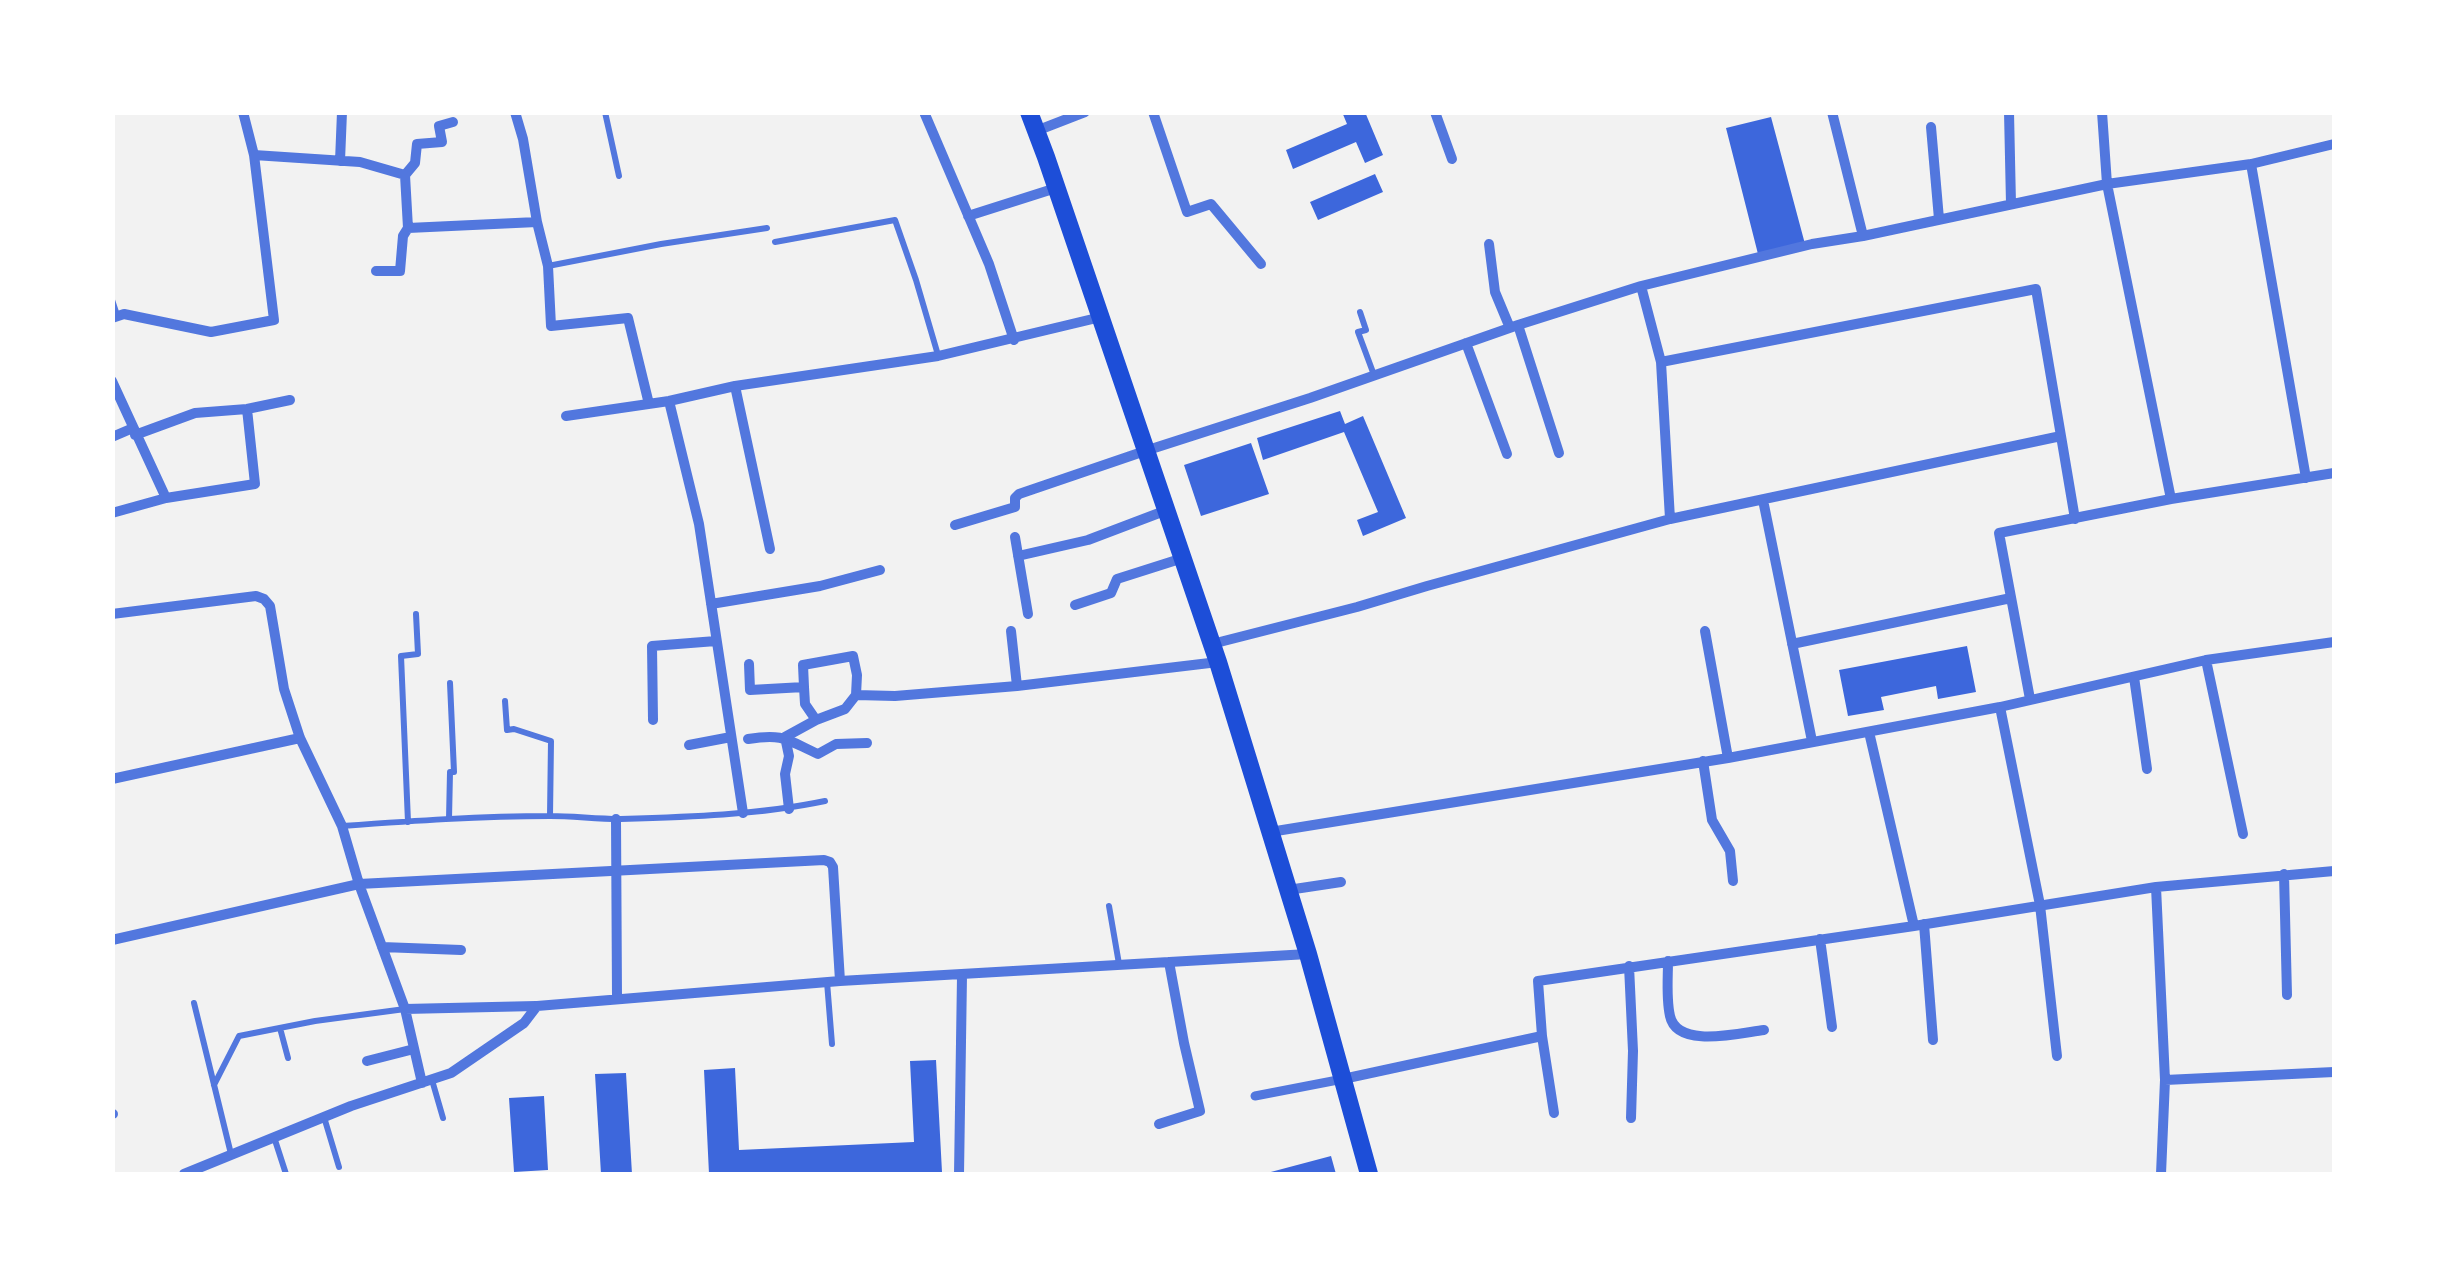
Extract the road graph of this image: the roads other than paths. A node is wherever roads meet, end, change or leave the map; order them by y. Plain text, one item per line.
1 (243, 112) edge
2 (342, 112) edge
3 (515, 112) edge
4 (605, 112) edge
5 (924, 112) edge
6 (1029, 112) edge
7 (1085, 112) edge
8 (1153, 112) edge
9 (1435, 112) edge
10 (1832, 112) edge
11 (2009, 112) edge
12 (2102, 112) edge
13 (453, 122) dead end
14 (1931, 126) dead end
15 (1036, 131) junction
16 (2334, 144) edge
17 (254, 155) junction
18 (1452, 159) dead end
19 (340, 161) junction
20 (2251, 164) junction
21 (405, 175) junction
22 (620, 176) dead end
23 (2107, 184) junction
24 (1056, 188) junction
25 (2011, 204) junction
26 (968, 216) junction
27 (1940, 219) junction
28 (537, 222) junction
29 (408, 228) junction
30 (767, 228) dead end
31 (1862, 236) junction
32 (775, 242) dead end
33 (1489, 244) dead end
34 (1262, 264) dead end
35 (548, 266) junction
36 (376, 271) dead end
37 (1641, 286) junction
38 (112, 300) edge
39 (1360, 312) dead end
40 (115, 317) edge
41 (1100, 317) junction
42 (1514, 327) junction
43 (1014, 340) junction
44 (1466, 343) junction
45 (938, 356) junction
46 (1661, 362) junction
47 (1374, 375) junction
48 (112, 381) edge
49 (735, 386) junction
50 (290, 400) dead end
51 (669, 401) junction
52 (649, 404) junction
53 (248, 408) junction
54 (566, 416) dead end
55 (134, 431) junction
56 (112, 436) edge
57 (2061, 436) junction
58 (1145, 451) junction
59 (1559, 452) dead end
60 (1508, 454) dead end
61 (2334, 472) edge
62 (2306, 478) junction
63 (166, 498) junction
64 (2171, 499) junction
65 (1763, 500) junction
66 (1168, 509) junction
67 (112, 513) edge
68 (1670, 519) junction
69 (2075, 519) junction
70 (955, 524) dead end
71 (1015, 537) dead end
72 (770, 548) dead end
73 (1018, 556) junction
74 (1182, 558) junction
75 (880, 570) dead end
76 (2011, 598) junction
77 (710, 604) junction
78 (1075, 604) dead end
79 (112, 614) edge
80 (416, 614) dead end
81 (1028, 614) dead end
82 (1011, 630) dead end
83 (1705, 631) dead end
84 (716, 642) junction
85 (2334, 642) edge
86 (1792, 644) junction
87 (1215, 653) junction
88 (2206, 660) junction
89 (749, 664) dead end
90 (2134, 677) junction
91 (450, 682) dead end
92 (1017, 686) junction
93 (804, 687) junction
94 (856, 695) junction
95 (2030, 699) junction
96 (505, 701) dead end
97 (2000, 706) junction
98 (653, 720) dead end
99 (816, 720) junction
100 (1869, 732) junction
101 (785, 736) junction
102 (731, 737) junction
103 (300, 738) junction
104 (748, 739) dead end
105 (1812, 741) junction
106 (867, 743) dead end
107 (689, 745) dead end
108 (1728, 758) junction
109 (1704, 761) junction
110 (2147, 769) dead end
111 (112, 780) edge
112 (825, 801) dead end
113 (789, 809) junction
114 (743, 813) junction
115 (550, 816) junction
116 (450, 819) junction
117 (616, 819) junction
118 (408, 822) junction
119 (342, 826) junction
120 (1270, 832) junction
121 (2244, 834) dead end
122 (614, 869) junction
123 (2334, 871) edge
124 (2284, 874) junction
125 (1733, 881) dead end
126 (1342, 882) dead end
127 (360, 884) junction
128 (2156, 887) junction
129 (1288, 890) junction
130 (1109, 906) dead end
131 (2040, 906) junction
132 (1919, 925) junction
133 (113, 937) edge
134 (1820, 939) junction
135 (382, 946) junction
136 (460, 950) dead end
137 (1308, 954) junction
138 (1668, 960) junction
139 (1170, 962) junction
140 (1120, 964) junction
141 (1629, 966) junction
142 (962, 976) junction
143 (840, 981) junction
144 (827, 982) junction
145 (2288, 996) dead end
146 (617, 998) junction
147 (194, 1003) dead end
148 (537, 1006) junction
149 (404, 1009) junction
150 (1832, 1027) dead end
151 (280, 1028) junction
152 (1764, 1030) dead end
153 (1542, 1036) junction
154 (1933, 1040) dead end
155 (832, 1044) dead end
156 (414, 1049) junction
157 (2057, 1056) dead end
158 (288, 1058) dead end
159 (367, 1061) dead end
160 (2334, 1072) edge
161 (1342, 1079) junction
162 (2165, 1080) junction
163 (427, 1081) junction
164 (214, 1085) junction
165 (1255, 1096) dead end
166 (1554, 1113) dead end
167 (324, 1118) junction
168 (442, 1118) dead end
169 (1631, 1118) dead end
170 (1159, 1124) dead end
171 (274, 1137) junction
172 (232, 1155) junction
173 (339, 1166) dead end
174 (184, 1174) edge
175 (286, 1174) edge
176 (959, 1174) edge
177 (1369, 1174) edge
178 (2161, 1174) edge

1 - 17 street
2 - 19 street
3 - 28 street
4 - 22 lane
5 - 26 street
6 - 15 main road
7 - 15 street
8 - 34 street
9 - 18 street
10 - 31 street
11 - 25 street
12 - 23 street
13 - 21 street
14 - 27 street
15 - 24 main road
16 - 20 street
17 - 19 street
17 - 40 street
19 - 21 street
20 - 23 street
20 - 62 street
21 - 29 street
23 - 25 street
23 - 64 street
24 - 26 street
24 - 41 main road
25 - 27 street
26 - 43 street
27 - 31 street
28 - 29 street
28 - 35 street
29 - 36 street
30 - 35 lane
31 - 37 street
32 - 45 lane
33 - 42 street
35 - 52 street
37 - 42 street
37 - 46 street
38 - 40 lane
39 - 47 lane
41 - 43 street
41 - 58 main road
42 - 44 street
42 - 59 street
43 - 45 street
44 - 47 street
44 - 60 street
45 - 49 street
46 - 57 street
46 - 68 street
47 - 58 street
48 - 55 street
49 - 51 street
49 - 72 street
50 - 53 street
51 - 52 street
51 - 77 street
52 - 54 street
53 - 55 street
53 - 63 street
55 - 56 street
55 - 63 street
57 - 65 street
57 - 69 street
58 - 66 main road
58 - 70 street
61 - 62 street
62 - 64 street
63 - 67 street
64 - 69 street
65 - 68 street
65 - 86 street
66 - 73 street
66 - 74 main road
68 - 87 street
69 - 76 street
71 - 73 street
73 - 81 street
74 - 78 street
74 - 87 main road
75 - 77 street
76 - 86 street
76 - 95 street
77 - 84 street
79 - 103 street
80 - 118 lane
82 - 92 street
83 - 108 street
84 - 98 street
84 - 102 street
85 - 88 street
86 - 105 street
87 - 92 street
87 - 120 main road
88 - 90 street
88 - 121 street
89 - 93 street
90 - 95 street
90 - 110 street
91 - 116 lane
92 - 94 street
93 - 94 street
93 - 99 street
94 - 99 street
95 - 97 street
96 - 115 lane
97 - 100 street
97 - 131 street
99 - 101 street
100 - 105 street
100 - 132 street
101 - 104 street
101 - 106 street
101 - 113 street
102 - 107 street
102 - 114 street
103 - 111 street
103 - 119 street
105 - 108 street
108 - 109 street
109 - 120 street
109 - 125 street
112 - 113 lane
113 - 114 lane
114 - 117 lane
115 - 116 lane
115 - 117 lane
116 - 118 lane
117 - 122 street
118 - 119 lane
119 - 127 street
120 - 129 main road
122 - 127 street
122 - 143 street
122 - 146 street
123 - 124 street
124 - 128 street
124 - 145 street
126 - 129 street
127 - 133 street
127 - 135 street
128 - 131 street
128 - 162 street
129 - 137 main road
130 - 140 lane
131 - 132 street
131 - 157 street
132 - 134 street
132 - 154 street
134 - 138 street
134 - 150 street
135 - 136 street
135 - 149 street
137 - 139 street
137 - 161 main road
138 - 141 street
138 - 152 street
139 - 140 street
139 - 170 street
140 - 142 street
141 - 153 street
141 - 169 street
142 - 143 street
142 - 176 street
143 - 144 street
144 - 146 street
144 - 155 lane
146 - 148 street
147 - 164 lane
148 - 149 street
148 - 163 street
149 - 151 lane
149 - 156 street
151 - 158 lane
151 - 164 lane
153 - 161 street
153 - 166 street
156 - 159 street
156 - 163 street
160 - 162 street
161 - 165 street
161 - 177 main road
162 - 178 street
163 - 167 street
163 - 168 lane
164 - 172 lane
167 - 171 street
167 - 173 lane
171 - 172 street
171 - 175 lane
172 - 174 street

